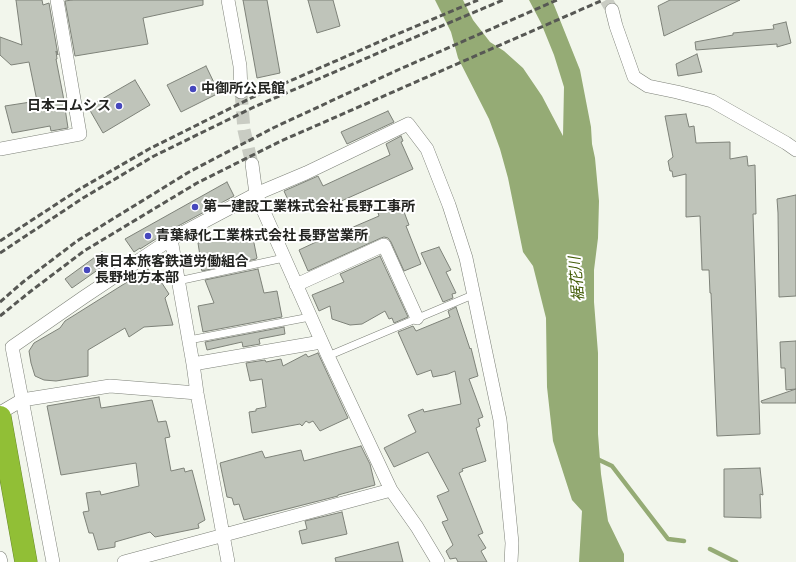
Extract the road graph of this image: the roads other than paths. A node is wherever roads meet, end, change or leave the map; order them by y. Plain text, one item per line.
1 (57, 0) edge
2 (228, 0) edge
3 (612, 10) tunnel mouth
4 (241, 92) tunnel mouth
5 (0, 149) edge
6 (796, 150) edge
7 (252, 164) tunnel mouth
8 (256, 194) junction
9 (171, 239) junction
10 (284, 258) junction
11 (178, 281) junction
12 (296, 285) junction
13 (475, 294) junction
14 (310, 317) junction
15 (416, 318) junction
16 (189, 340) junction
17 (321, 342) junction
18 (328, 356) junction
19 (193, 364) junction
20 (197, 393) junction
21 (22, 400) junction
22 (0, 413) edge
23 (0, 417) edge
24 (391, 490) junction
25 (223, 536) junction
26 (0, 558) edge
27 (1, 562) edge
28 (26, 562) edge
29 (53, 562) edge
30 (124, 562) edge
31 (228, 562) edge
32 (438, 562) edge
33 (511, 562) edge

1 - 5 street
2 - 4 street
3 - 6 street
7 - 8 street
8 - 9 street
8 - 10 street
8 - 13 street
9 - 11 street
9 - 21 street
10 - 11 lane
10 - 12 street
11 - 16 street
12 - 14 street
12 - 15 street
13 - 15 lane
13 - 33 street
14 - 16 lane
14 - 17 street
15 - 18 lane
16 - 19 street
17 - 18 street
17 - 19 street
18 - 24 street
19 - 20 street
20 - 21 street
20 - 25 street
21 - 22 street
21 - 29 street
23 - 28 highway
24 - 25 street
24 - 32 street
25 - 30 street
25 - 31 street
26 - 27 street

